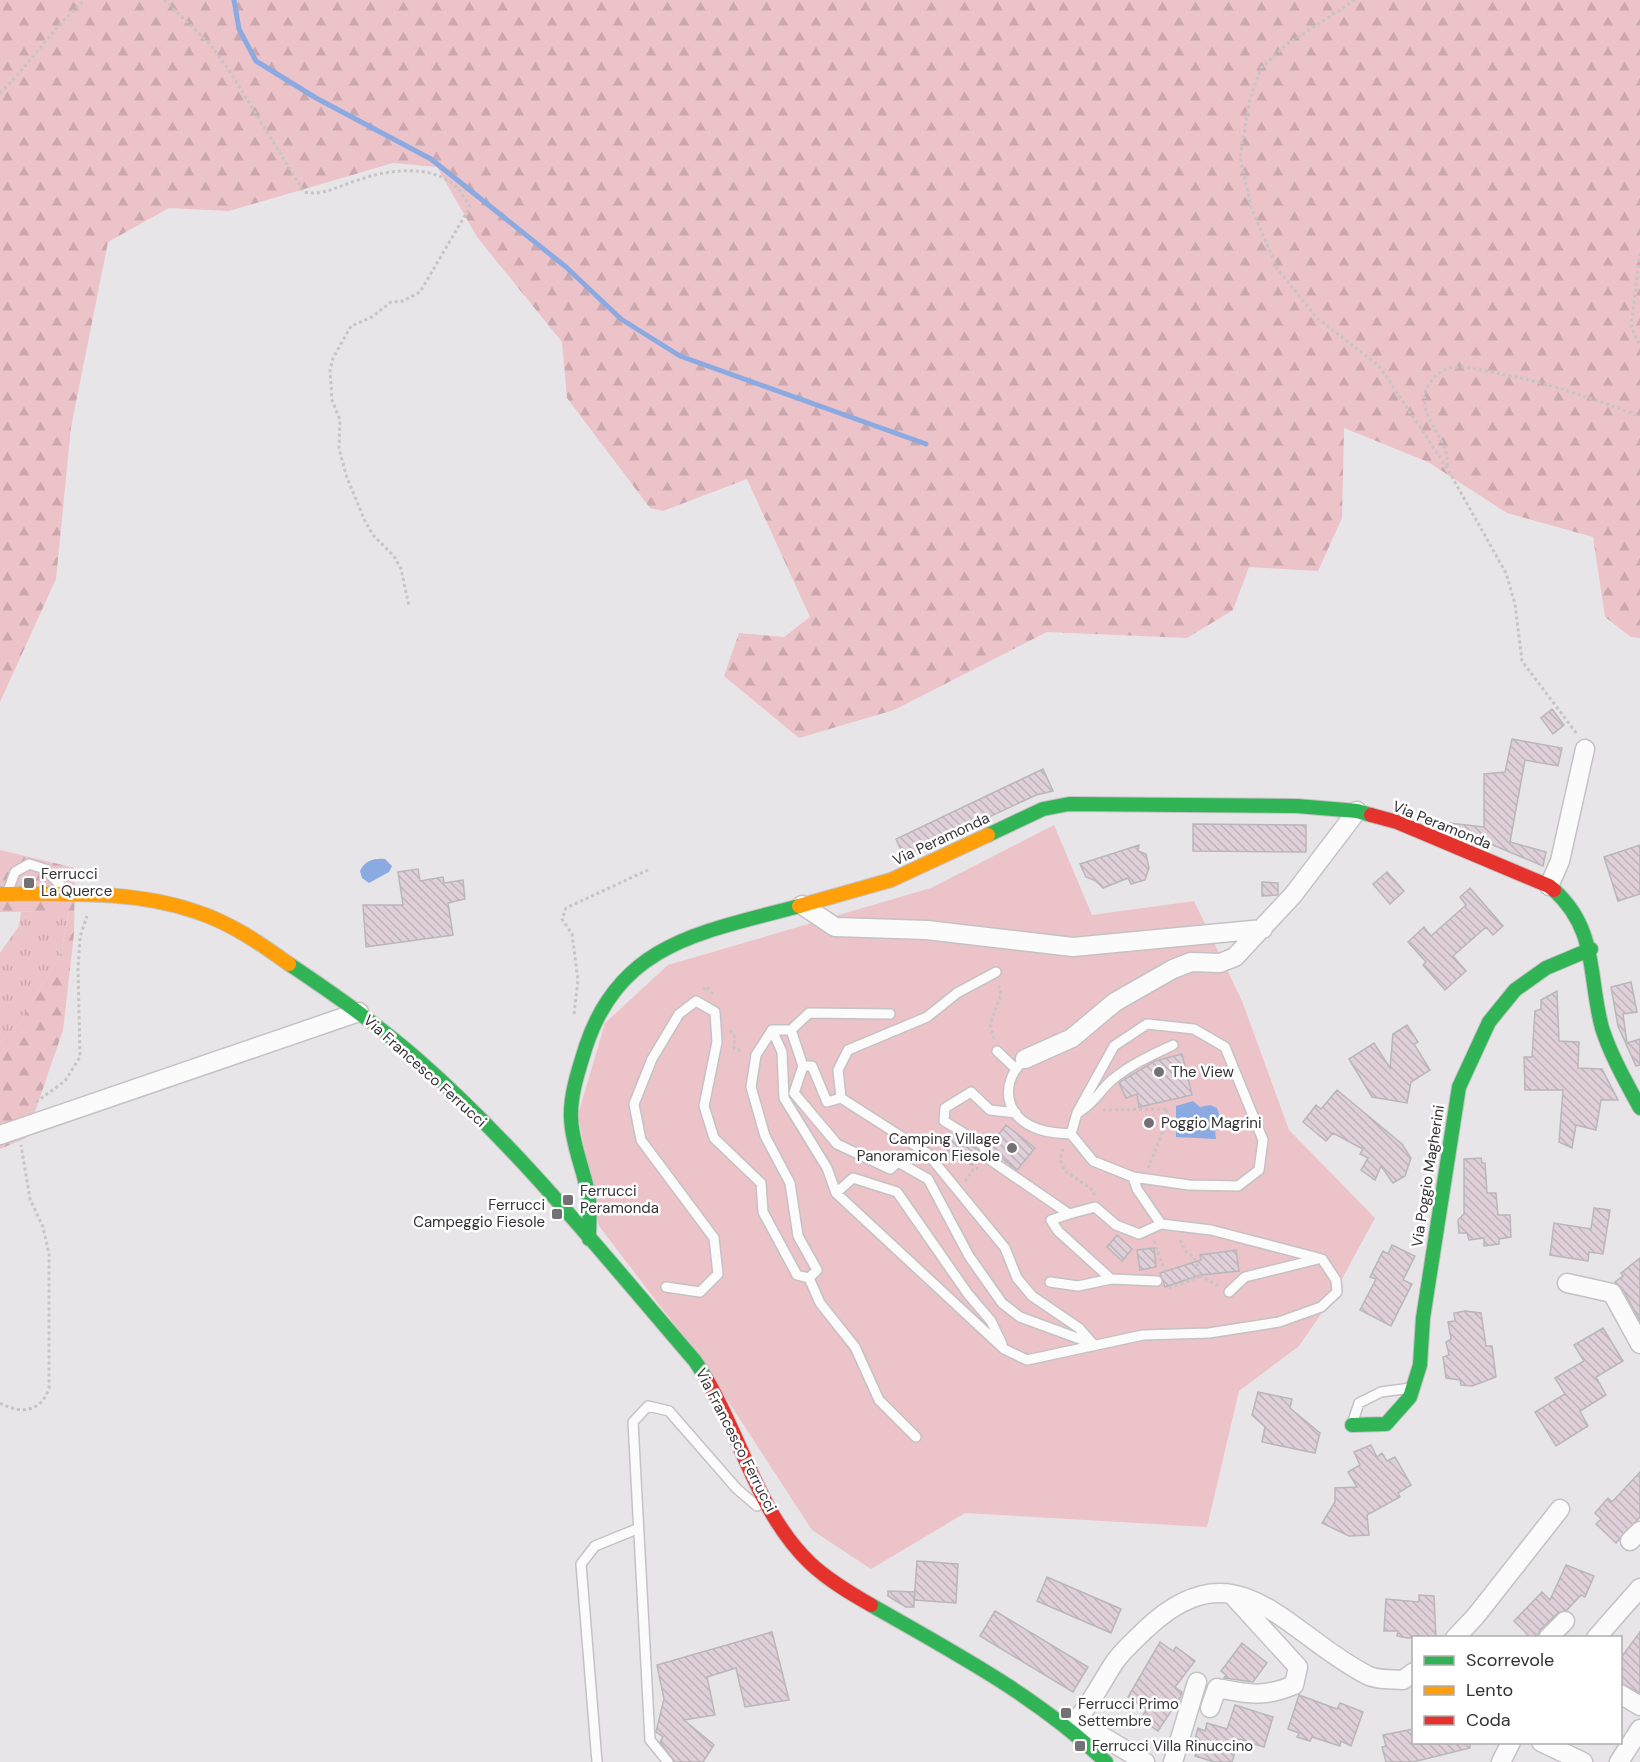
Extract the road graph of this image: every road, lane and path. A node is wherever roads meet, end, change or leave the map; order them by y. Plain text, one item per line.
1 (85, 0) edge
2 (164, 0) edge
3 (1355, 0) edge
4 (0, 93) edge
5 (1640, 253) edge
6 (1640, 346) edge
7 (1640, 416) edge
8 (1447, 468) junction
9 (409, 606) dead end
10 (1585, 749) joint
11 (1357, 811) junction
12 (648, 870) dead end
13 (1549, 886) junction
14 (67, 893) junction
15 (4, 894) edge
16 (88, 894) junction
17 (802, 905) junction
18 (1263, 929) junction
19 (1591, 949) junction
20 (996, 972) joint
21 (360, 1012) junction
22 (890, 1014) dead end
23 (772, 1030) junction
24 (791, 1030) junction
25 (589, 1038) junction
26 (1173, 1045) dead end
27 (997, 1051) joint
28 (1020, 1063) junction
29 (803, 1066) junction
30 (841, 1098) junction
31 (1640, 1108) edge
32 (1082, 1111) junction
33 (1016, 1113) junction
34 (19, 1128) junction
35 (1071, 1134) junction
36 (0, 1135) edge
37 (1062, 1149) dead end
38 (982, 1172) dead end
39 (1138, 1178) junction
40 (959, 1190) junction
41 (836, 1193) junction
42 (1095, 1207) junction
43 (1069, 1214) junction
44 (1161, 1224) junction
45 (1174, 1225) junction
46 (1150, 1229) junction
47 (589, 1239) junction
48 (1320, 1259) junction
49 (1165, 1271) dead end
50 (809, 1278) junction
51 (1111, 1279) junction
52 (1156, 1281) dead end
53 (1050, 1282) dead end
54 (1567, 1283) dead end
55 (666, 1287) dead end
56 (1175, 1287) dead end
57 (1229, 1292) dead end
58 (1093, 1344) junction
59 (1640, 1344) edge
60 (1004, 1349) junction
61 (1413, 1388) junction
62 (0, 1403) edge
63 (1352, 1425) joint
64 (916, 1437) dead end
65 (1560, 1509) dead end
66 (778, 1522) junction
67 (637, 1529) junction
68 (1640, 1588) edge
69 (1228, 1591) junction
70 (1565, 1621) dead end
71 (1457, 1636) edge
72 (1550, 1636) edge
73 (1598, 1636) edge
74 (1410, 1681) edge
75 (1197, 1682) dead end
76 (1622, 1695) edge
77 (1640, 1706) edge
78 (1210, 1708) dead end
79 (1070, 1727) junction
80 (1640, 1729) edge
81 (1510, 1744) edge
82 (1543, 1744) edge
83 (597, 1762) edge
84 (668, 1762) edge
85 (1106, 1762) edge
86 (1145, 1762) edge
87 (1173, 1762) edge
88 (1501, 1762) edge
89 (1583, 1762) edge
90 (1619, 1762) edge

1 - 4 path
2 - 9 path
3 - 8 path
5 - 6 path
7 - 8 path
8 - 10 path
10 - 13 street
11 - 13 street, Via Peramonda
11 - 17 street, Via Peramonda
11 - 18 street
12 - 25 path
13 - 19 street
14 - 15 street, Via Francesco Ferrucci
14 - 15 lane
14 - 16 street, Via Francesco Ferrucci
16 - 21 street, Via Francesco Ferrucci
16 - 34 path
17 - 18 street
17 - 25 street, Via Peramonda
18 - 28 street
19 - 31 street
19 - 61 street, Via Poggio Magherini
20 - 27 path
20 - 30 lane
21 - 34 street, Via Francesco Ferrucci
21 - 47 street, Via Francesco Ferrucci
22 - 24 lane
23 - 24 lane
23 - 41 lane
23 - 50 lane
24 - 29 lane
25 - 47 street, Via Peramonda
26 - 32 lane
27 - 28 lane
28 - 33 lane
29 - 30 lane
29 - 58 lane
30 - 40 lane
32 - 35 lane
32 - 39 path
32 - 39 lane
33 - 35 lane
33 - 43 lane
34 - 36 street, Via Francesco Ferrucci
34 - 62 path
35 - 39 lane
37 - 42 path
38 - 40 path
39 - 44 lane
40 - 58 lane
41 - 60 lane
41 - 60 lane
42 - 43 lane
42 - 46 lane
43 - 51 lane
44 - 45 lane
44 - 46 lane
45 - 48 lane
45 - 56 path
46 - 49 path
47 - 66 street, Via Francesco Ferrucci
48 - 57 lane
48 - 58 lane
50 - 55 lane
50 - 64 lane
51 - 52 lane
51 - 53 lane
54 - 59 street
58 - 60 lane
61 - 63 street, Via Poggio Magherini
61 - 63 lane
65 - 71 street
66 - 67 lane
66 - 79 street, Via Francesco Ferrucci
67 - 83 lane
67 - 84 lane
68 - 73 street
69 - 74 street
69 - 78 street
69 - 79 street
70 - 72 street
75 - 87 street
76 - 77 street
79 - 85 street, Via Francesco Ferrucci
79 - 86 street
80 - 90 street
81 - 88 street
82 - 89 street

